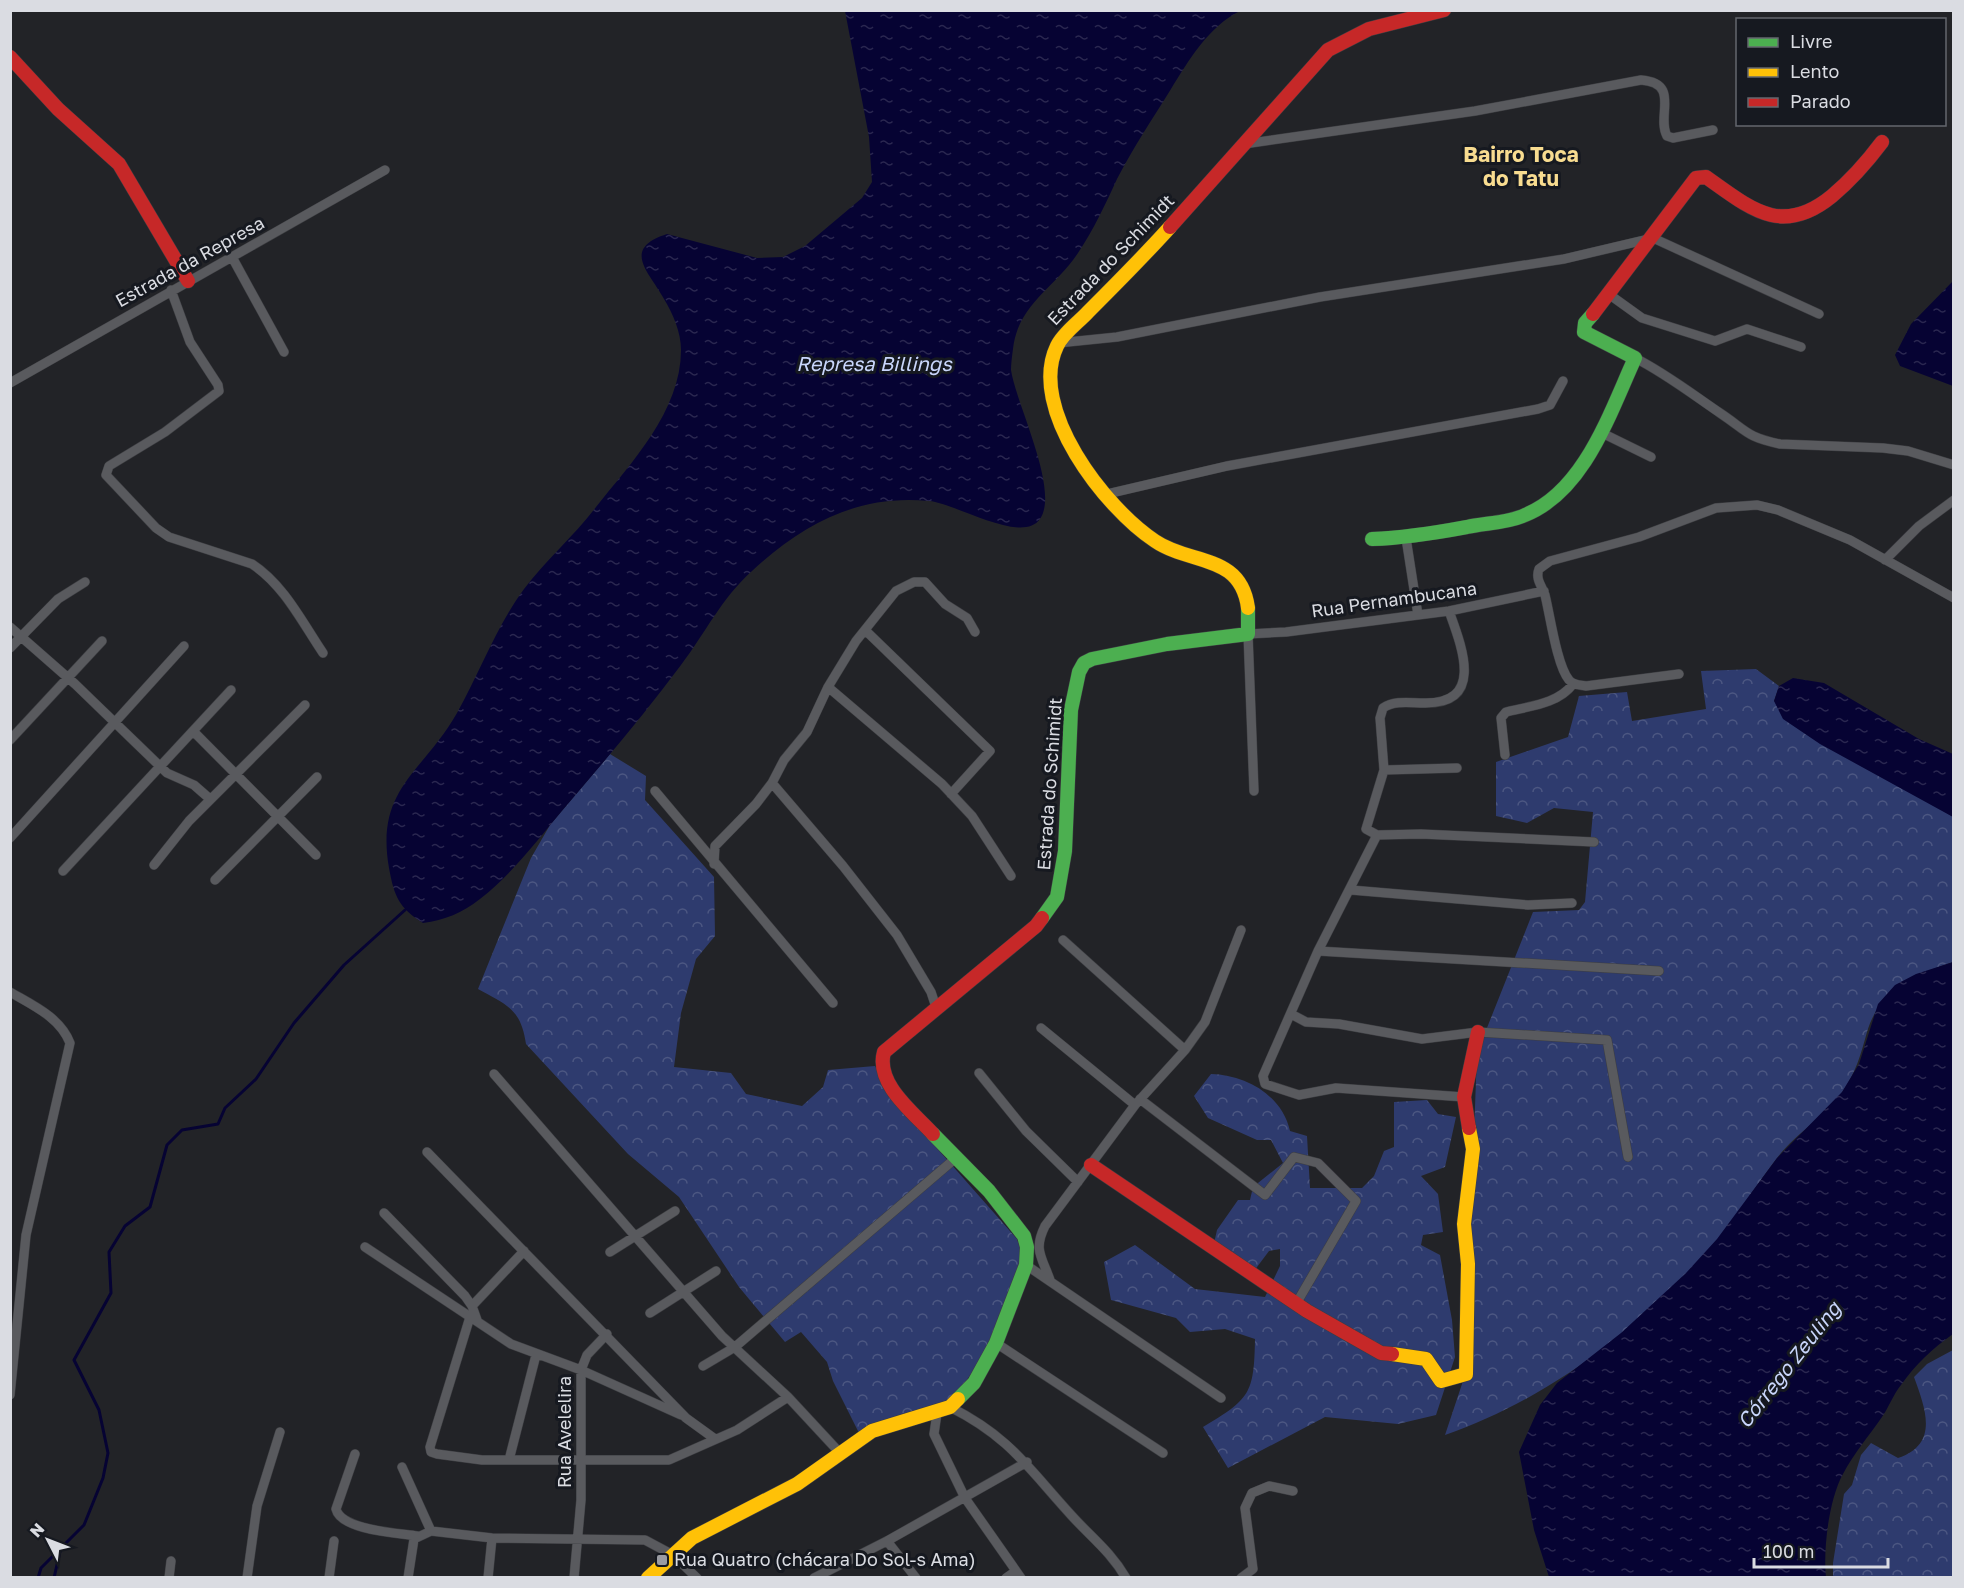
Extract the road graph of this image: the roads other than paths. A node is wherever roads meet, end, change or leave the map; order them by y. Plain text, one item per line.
1 (1444, 10) edge
2 (10, 57) edge
3 (1713, 130) dead end
4 (1882, 142) dead end
5 (1242, 145) junction
6 (385, 170) dead end
7 (1653, 238) junction
8 (232, 257) junction
9 (188, 281) junction
10 (171, 290) junction
11 (1610, 295) junction
12 (1820, 314) dead end
13 (1058, 343) junction
14 (1801, 347) dead end
15 (285, 352) dead end
16 (1635, 358) junction
17 (1563, 381) dead end
18 (10, 383) edge
19 (1600, 432) junction
20 (1651, 457) dead end
21 (1953, 465) edge
22 (1107, 494) junction
23 (1953, 500) edge
24 (1406, 538) junction
25 (1372, 539) dead end
26 (1885, 560) junction
27 (85, 582) dead end
28 (1544, 591) junction
29 (1953, 598) edge
30 (1449, 612) junction
31 (1418, 615) junction
32 (10, 627) edge
33 (865, 630) junction
34 (975, 632) dead end
35 (1248, 634) junction
36 (22, 637) junction
37 (102, 641) dead end
38 (184, 646) dead end
39 (10, 648) edge
40 (323, 653) dead end
41 (1679, 674) dead end
42 (68, 678) junction
43 (1573, 684) junction
44 (828, 687) junction
45 (231, 690) dead end
46 (305, 705) dead end
47 (114, 723) junction
48 (193, 731) junction
49 (10, 740) edge
50 (1505, 755) dead end
51 (160, 766) junction
52 (1457, 768) dead end
53 (1384, 770) junction
54 (236, 774) junction
55 (316, 777) dead end
56 (772, 783) junction
57 (655, 791) dead end
58 (1254, 791) dead end
59 (951, 794) junction
60 (210, 799) junction
61 (278, 817) junction
62 (1377, 835) junction
63 (10, 838) edge
64 (1594, 842) dead end
65 (316, 855) dead end
66 (714, 864) junction
67 (154, 865) dead end
68 (63, 871) dead end
69 (1011, 876) dead end
70 (215, 880) dead end
71 (1351, 890) junction
72 (1572, 903) dead end
73 (1241, 930) dead end
74 (1063, 940) dead end
75 (1318, 951) junction
76 (1659, 971) dead end
77 (10, 992) edge
78 (833, 1003) dead end
79 (936, 1007) junction
80 (1291, 1014) junction
81 (1041, 1028) dead end
82 (1478, 1032) junction
83 (1185, 1050) junction
84 (979, 1073) dead end
85 (494, 1074) dead end
86 (1464, 1097) junction
87 (1138, 1102) junction
88 (428, 1152) dead end
89 (957, 1157) junction
90 (1628, 1157) dead end
91 (1091, 1165) junction
92 (1078, 1182) junction
93 (675, 1211) dead end
94 (384, 1213) dead end
95 (636, 1235) junction
96 (366, 1247) dead end
97 (524, 1251) junction
98 (610, 1252) dead end
99 (1026, 1265) junction
100 (716, 1271) dead end
101 (1050, 1280) junction
102 (686, 1292) junction
103 (1296, 1304) junction
104 (472, 1306) junction
105 (650, 1313) dead end
106 (473, 1318) junction
107 (607, 1334) junction
108 (996, 1343) junction
109 (735, 1347) junction
110 (536, 1355) junction
111 (703, 1366) dead end
112 (581, 1370) junction
113 (10, 1395) edge
114 (788, 1397) junction
115 (1221, 1398) dead end
116 (943, 1410) junction
117 (686, 1418) junction
118 (280, 1432) dead end
119 (715, 1440) junction
120 (840, 1453) junction
121 (1162, 1453) dead end
122 (356, 1454) dead end
123 (509, 1460) junction
124 (582, 1460) junction
125 (1027, 1462) junction
126 (402, 1467) dead end
127 (1293, 1491) dead end
128 (965, 1498) junction
129 (431, 1531) junction
130 (416, 1537) junction
131 (492, 1538) junction
132 (579, 1539) junction
133 (334, 1541) dead end
134 (887, 1541) junction
135 (673, 1555) junction
136 (171, 1561) dead end
137 (1019, 1574) edge
138 (169, 1578) edge
139 (248, 1578) edge
140 (329, 1578) edge
141 (408, 1578) edge
142 (488, 1578) edge
143 (574, 1578) edge
144 (648, 1578) edge
145 (697, 1578) edge
146 (814, 1578) edge
147 (916, 1578) edge
148 (1006, 1578) edge
149 (1126, 1578) edge
150 (1241, 1578) edge

1 - 5 street, Estrada do Schimidt
2 - 9 street
3 - 5 street
4 - 7 street
5 - 13 street, Estrada do Schimidt
6 - 8 street, Estrada da Represa
7 - 11 street
7 - 12 street
7 - 13 street
8 - 9 street, Estrada da Represa
8 - 15 street
9 - 10 street, Estrada da Represa
10 - 18 street, Estrada da Represa
10 - 40 street
11 - 14 street
11 - 16 street
13 - 22 street, Estrada do Schimidt
16 - 19 street
16 - 21 street
17 - 22 street
19 - 20 street
19 - 24 street
22 - 35 street, Estrada do Schimidt
23 - 26 street
24 - 25 street
24 - 31 street
26 - 28 street
26 - 29 street
27 - 36 street
28 - 30 street, Rua Pernambucana
28 - 43 street
30 - 31 street, Rua Pernambucana
30 - 53 street
31 - 35 street, Rua Pernambucana
32 - 36 street
33 - 34 street
33 - 44 street
33 - 59 street
35 - 58 street
35 - 79 street, Estrada do Schimidt
36 - 39 street
36 - 42 street
37 - 42 street
38 - 47 street
41 - 43 street
42 - 47 street
42 - 49 street
43 - 50 street
44 - 56 street
44 - 59 street
45 - 48 street
46 - 54 street
47 - 51 street
47 - 63 street
48 - 51 street
48 - 54 street
51 - 60 street
51 - 68 street
52 - 53 street
53 - 62 street
54 - 60 street
54 - 61 street
55 - 61 street
56 - 66 street
56 - 79 street
57 - 66 street
59 - 69 street
60 - 67 street
61 - 65 street
61 - 70 street
62 - 64 street
62 - 71 street
66 - 78 street
71 - 72 street
71 - 75 street
73 - 83 street
74 - 83 street
75 - 76 street
75 - 80 street
77 - 113 street
79 - 89 street, Estrada do Schimidt
80 - 82 street
80 - 86 street
81 - 87 street
82 - 86 street
82 - 90 street
83 - 87 street
84 - 92 street
85 - 95 street
86 - 103 street
87 - 91 street
87 - 103 street
88 - 97 street
89 - 99 street, Estrada do Schimidt
89 - 109 street
91 - 92 street
91 - 103 street
92 - 101 street
93 - 95 street
94 - 104 street
95 - 98 street
95 - 102 street
96 - 106 street
97 - 104 street
97 - 107 street
99 - 101 street
99 - 108 street, Estrada do Schimidt
100 - 102 street
101 - 115 street
102 - 105 street
102 - 109 street
104 - 106 street
106 - 110 street
106 - 123 street
107 - 112 street, Rua Avelelira
107 - 117 street
108 - 116 street, Estrada do Schimidt
108 - 121 street
109 - 111 street
109 - 114 street
110 - 112 street
110 - 123 street
112 - 117 street
112 - 124 street, Rua Avelelira
114 - 119 street
114 - 120 street
116 - 120 street, Estrada do Schimidt
116 - 125 street
116 - 128 street
117 - 119 street
118 - 139 street
119 - 124 street
120 - 135 street, Estrada do Schimidt
122 - 130 street
123 - 124 street
124 - 132 street, Rua Avelelira
125 - 128 street
125 - 149 street
126 - 129 street
127 - 150 street
128 - 134 street
128 - 137 street
129 - 130 street
129 - 131 street
130 - 141 street
131 - 132 street
131 - 142 street
132 - 135 street
132 - 143 street, Rua Avelelira
133 - 140 street
134 - 146 street
134 - 147 street
135 - 144 street, Estrada do Schimidt
135 - 145 street
136 - 138 street
137 - 148 street

